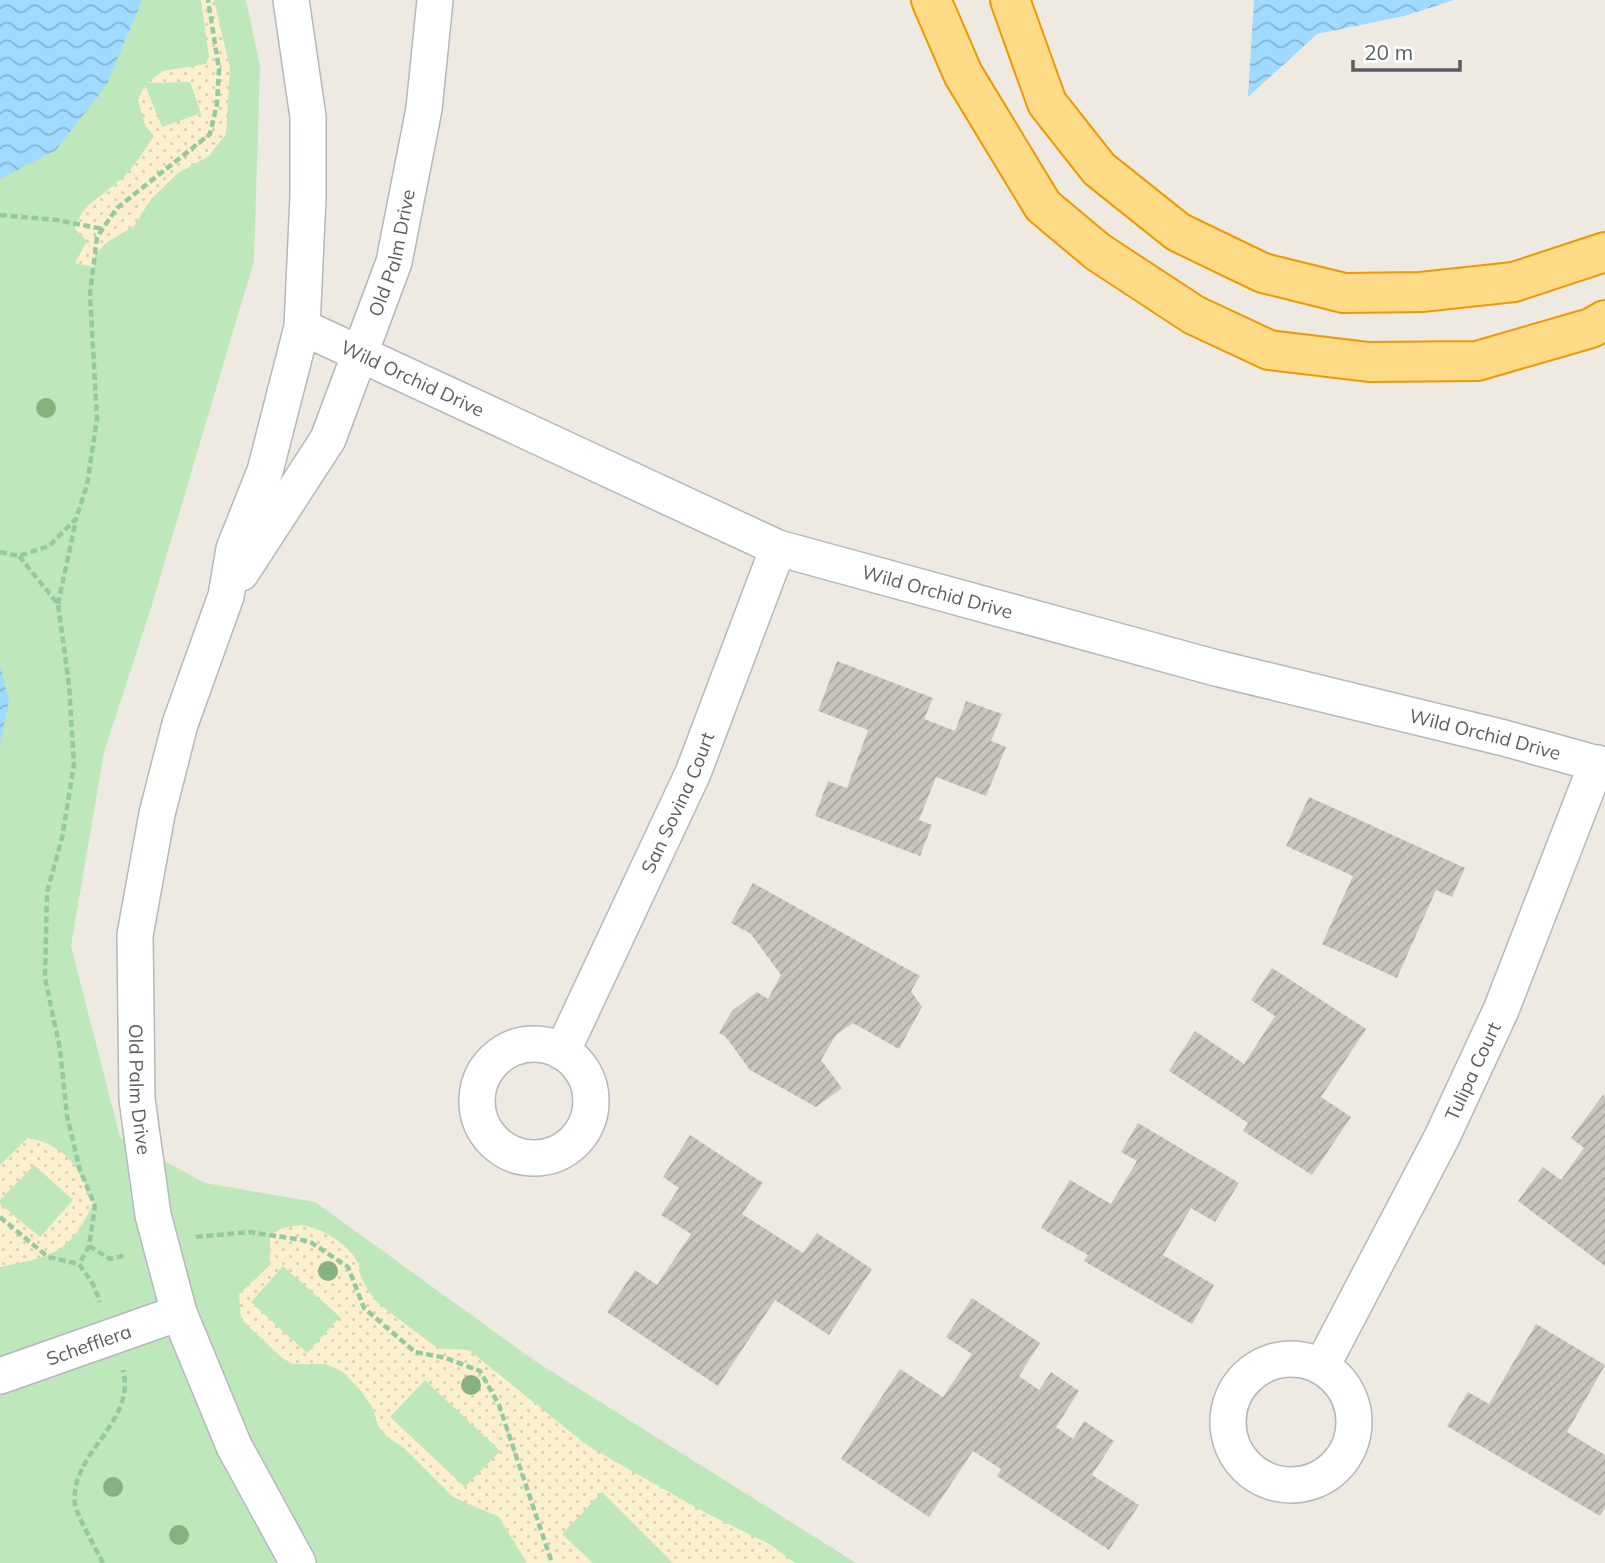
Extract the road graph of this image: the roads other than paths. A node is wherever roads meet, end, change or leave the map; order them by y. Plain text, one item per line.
1 (291, 0) edge
2 (435, 0) edge
3 (931, 0) edge
4 (1010, 0) edge
5 (1605, 252) edge
6 (1605, 320) edge
7 (302, 327) junction
8 (361, 356) junction
9 (778, 548) junction
10 (226, 596) junction
11 (1601, 765) edge
12 (562, 1052) dead end
13 (179, 1313) junction
14 (1322, 1366) dead end
15 (0, 1377) edge
16 (298, 1563) edge

1 - 7 street, Old Palm Drive
2 - 8 street, Old Palm Drive
3 - 6 highway
4 - 5 highway
7 - 8 street, Wild Orchid Drive
7 - 10 street, Old Palm Drive
8 - 9 street, Wild Orchid Drive
8 - 10 street, Old Palm Drive
9 - 11 street, Wild Orchid Drive
9 - 12 street, San Sovina Court
10 - 13 street, Old Palm Drive
11 - 14 street, Tulipa Court
13 - 15 street, Schefflera
13 - 16 street, Old Palm Drive

